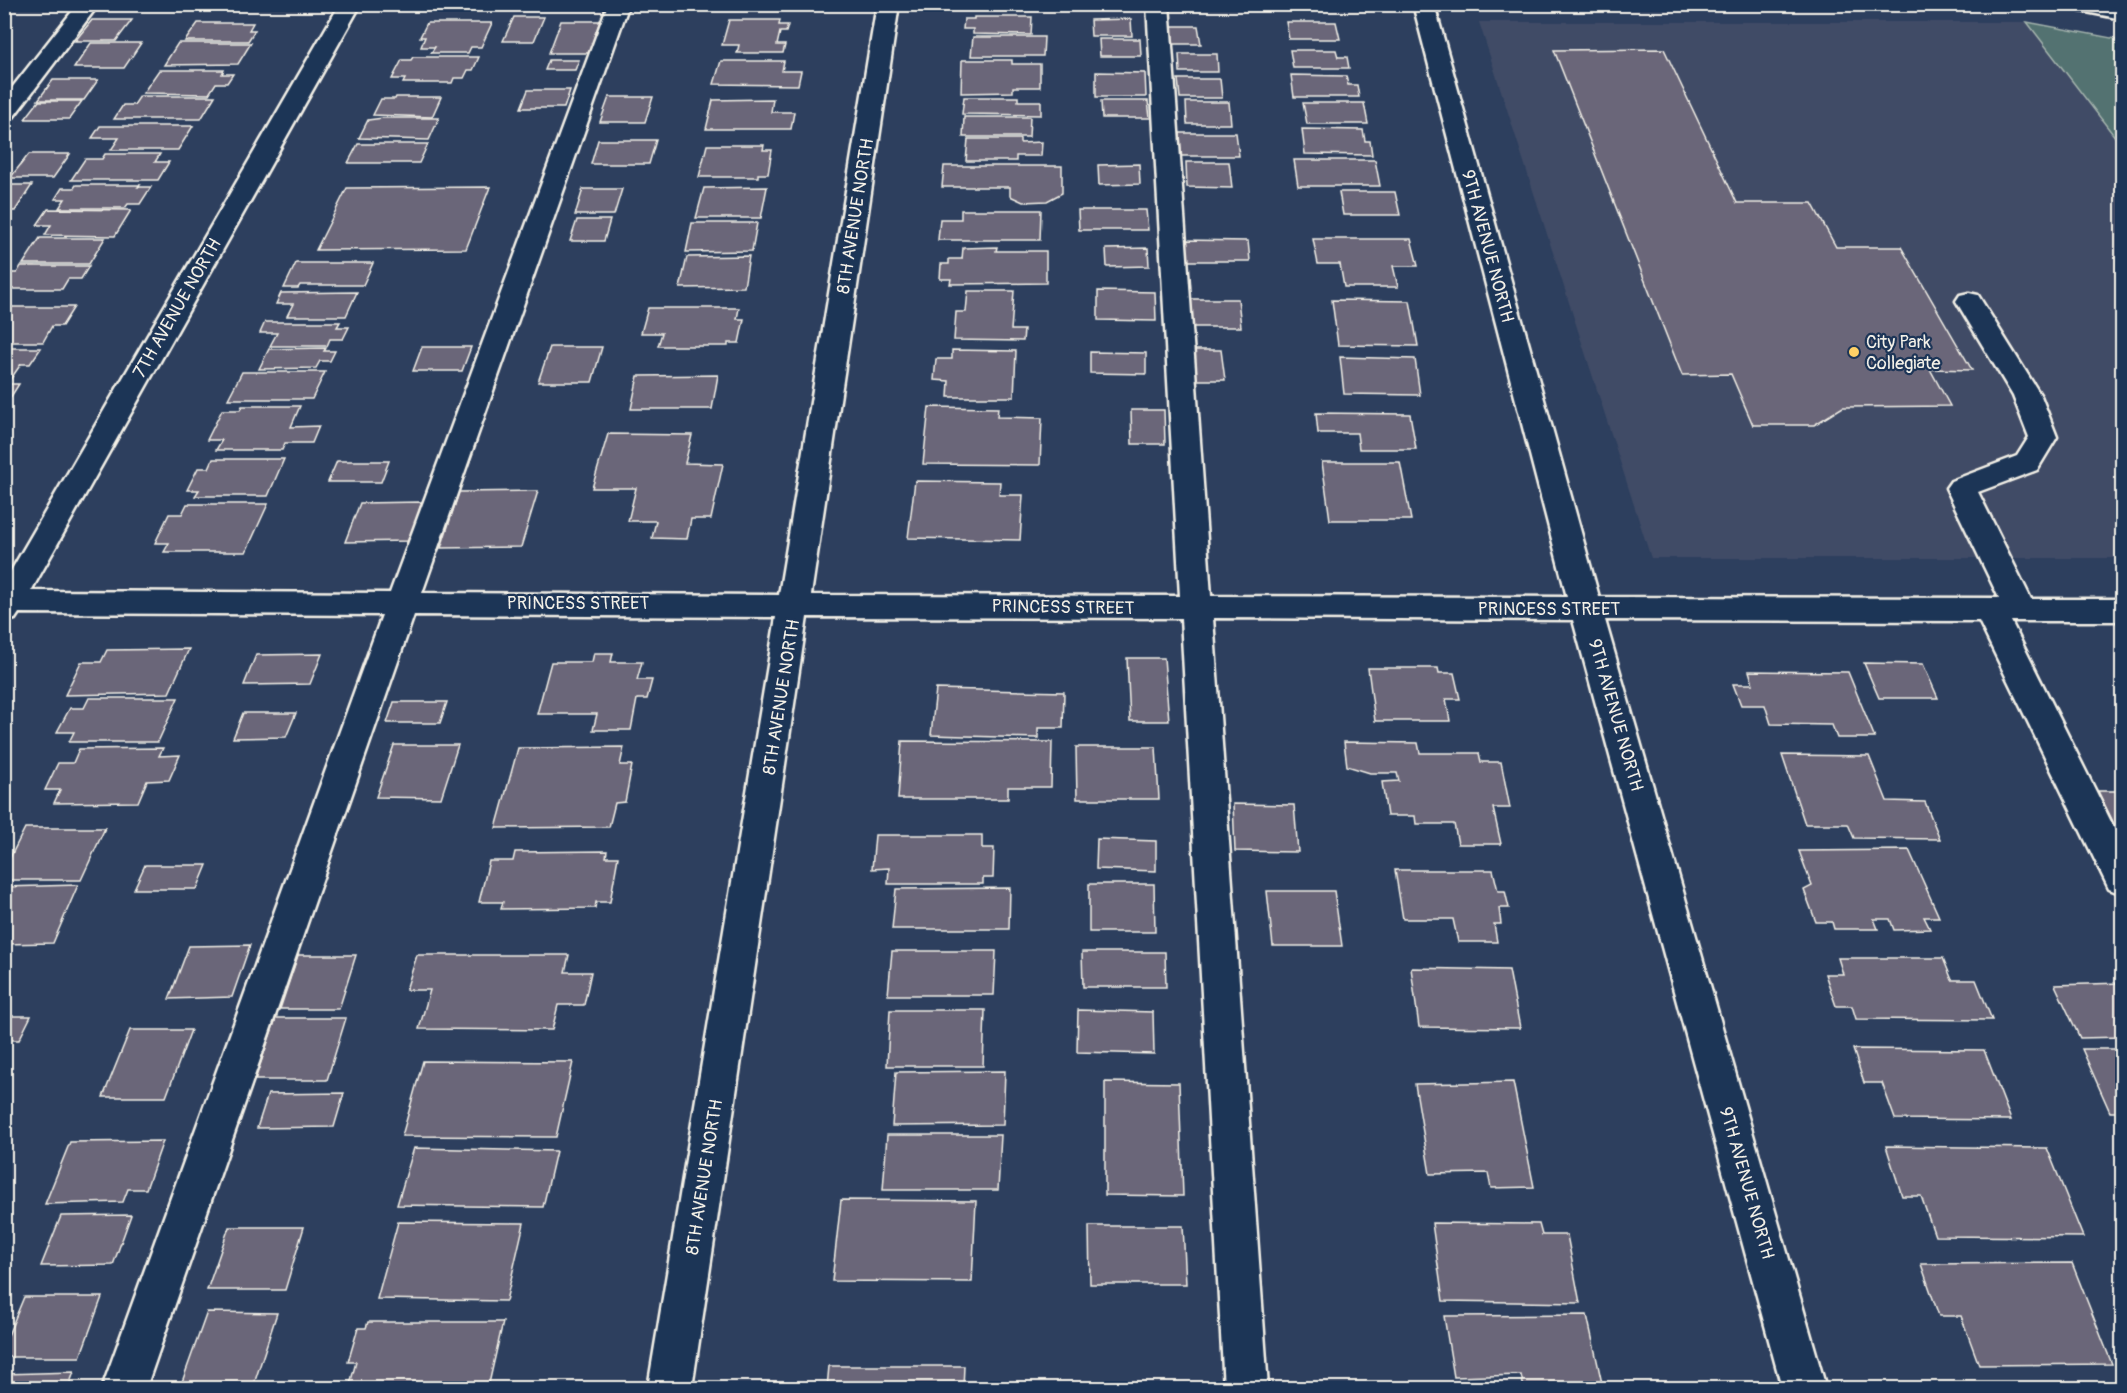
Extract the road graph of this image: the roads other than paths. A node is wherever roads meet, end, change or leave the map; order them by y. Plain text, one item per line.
1 (89, 4) edge
2 (351, 4) edge
3 (619, 4) edge
4 (888, 4) edge
5 (1158, 4) edge
6 (1423, 4) edge
7 (2079, 4) edge
8 (2122, 13) edge
9 (4, 114) edge
10 (1969, 302) dead end
11 (402, 602) junction
12 (6, 605) edge
13 (795, 605) junction
14 (1196, 609) junction
15 (1586, 609) junction
16 (2005, 609) junction
17 (2122, 610) edge
18 (2122, 879) edge
19 (124, 1389) edge
20 (670, 1389) edge
21 (1245, 1389) edge
22 (1804, 1389) edge

1 - 9 street
2 - 12 street, 7TH AVENUE NORTH
3 - 11 street
4 - 13 street, 8TH AVENUE NORTH
5 - 14 street
6 - 15 street, 9TH AVENUE NORTH
7 - 8 street
10 - 16 street
11 - 12 street, PRINCESS STREET
11 - 13 street, PRINCESS STREET
11 - 19 street
13 - 14 street, PRINCESS STREET
13 - 20 street, 8TH AVENUE NORTH
14 - 15 street, PRINCESS STREET
14 - 21 street
15 - 16 street, PRINCESS STREET
15 - 22 street, 9TH AVENUE NORTH
16 - 17 street, PRINCESS STREET
16 - 18 street

